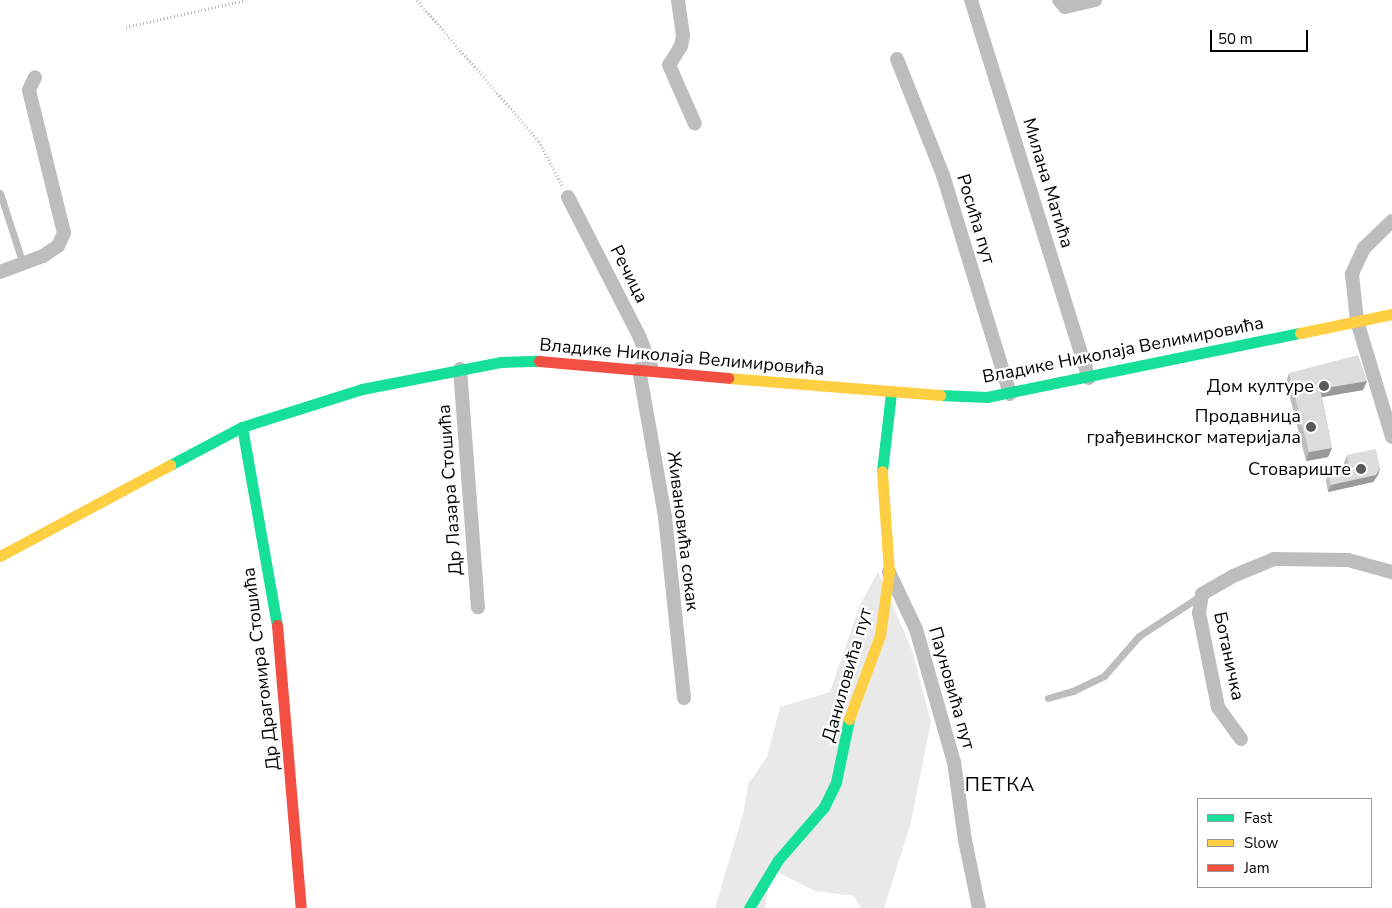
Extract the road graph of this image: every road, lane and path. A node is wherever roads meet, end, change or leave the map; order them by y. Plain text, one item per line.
1 (246, 0) edge
2 (417, 0) edge
3 (678, 0) edge
4 (971, 0) edge
5 (1058, 0) edge
6 (1094, 0) edge
7 (126, 27) dead end
8 (897, 58) dead end
9 (35, 77) dead end
10 (695, 124) dead end
11 (0, 193) edge
12 (568, 197) joint
13 (1392, 221) edge
14 (23, 264) junction
15 (0, 272) edge
16 (1392, 314) edge
17 (1357, 321) junction
18 (646, 369) junction
19 (460, 370) junction
20 (1089, 378) junction
21 (892, 393) junction
22 (1010, 394) junction
23 (242, 427) junction
24 (1392, 437) edge
25 (0, 556) edge
26 (889, 572) junction
27 (1392, 572) edge
28 (1202, 594) junction
29 (478, 607) dead end
30 (684, 698) dead end
31 (1048, 698) dead end
32 (1241, 739) dead end
33 (301, 908) edge
34 (749, 908) edge
35 (979, 908) edge

1 - 7 path
2 - 12 path
3 - 10 street
4 - 20 street, Милана Матића
5 - 6 street
8 - 22 street, Росића пут
9 - 14 street
11 - 14 lane
12 - 18 street, Речица
13 - 17 street
14 - 15 street
16 - 17 street, Владике Николаја Велимировића
17 - 20 street, Владике Николаја Велимировића
17 - 24 street
18 - 19 street, Владике Николаја Велимировића
18 - 21 street, Владике Николаја Велимировића
18 - 30 street, Живановића сокак
19 - 23 street, Владике Николаја Велимировића
19 - 29 street, Др Лазара Стошића
20 - 22 street, Владике Николаја Велимировића
21 - 22 street, Владике Николаја Велимировића
21 - 26 street, Даниловића пут
23 - 25 street, Владике Николаја Велимировића
23 - 33 street, Др Драгомира Стошића
26 - 34 street, Даниловића пут
26 - 35 street, Пауновића пут
27 - 28 street, Ботаничка
28 - 31 lane
28 - 32 street, Ботаничка

